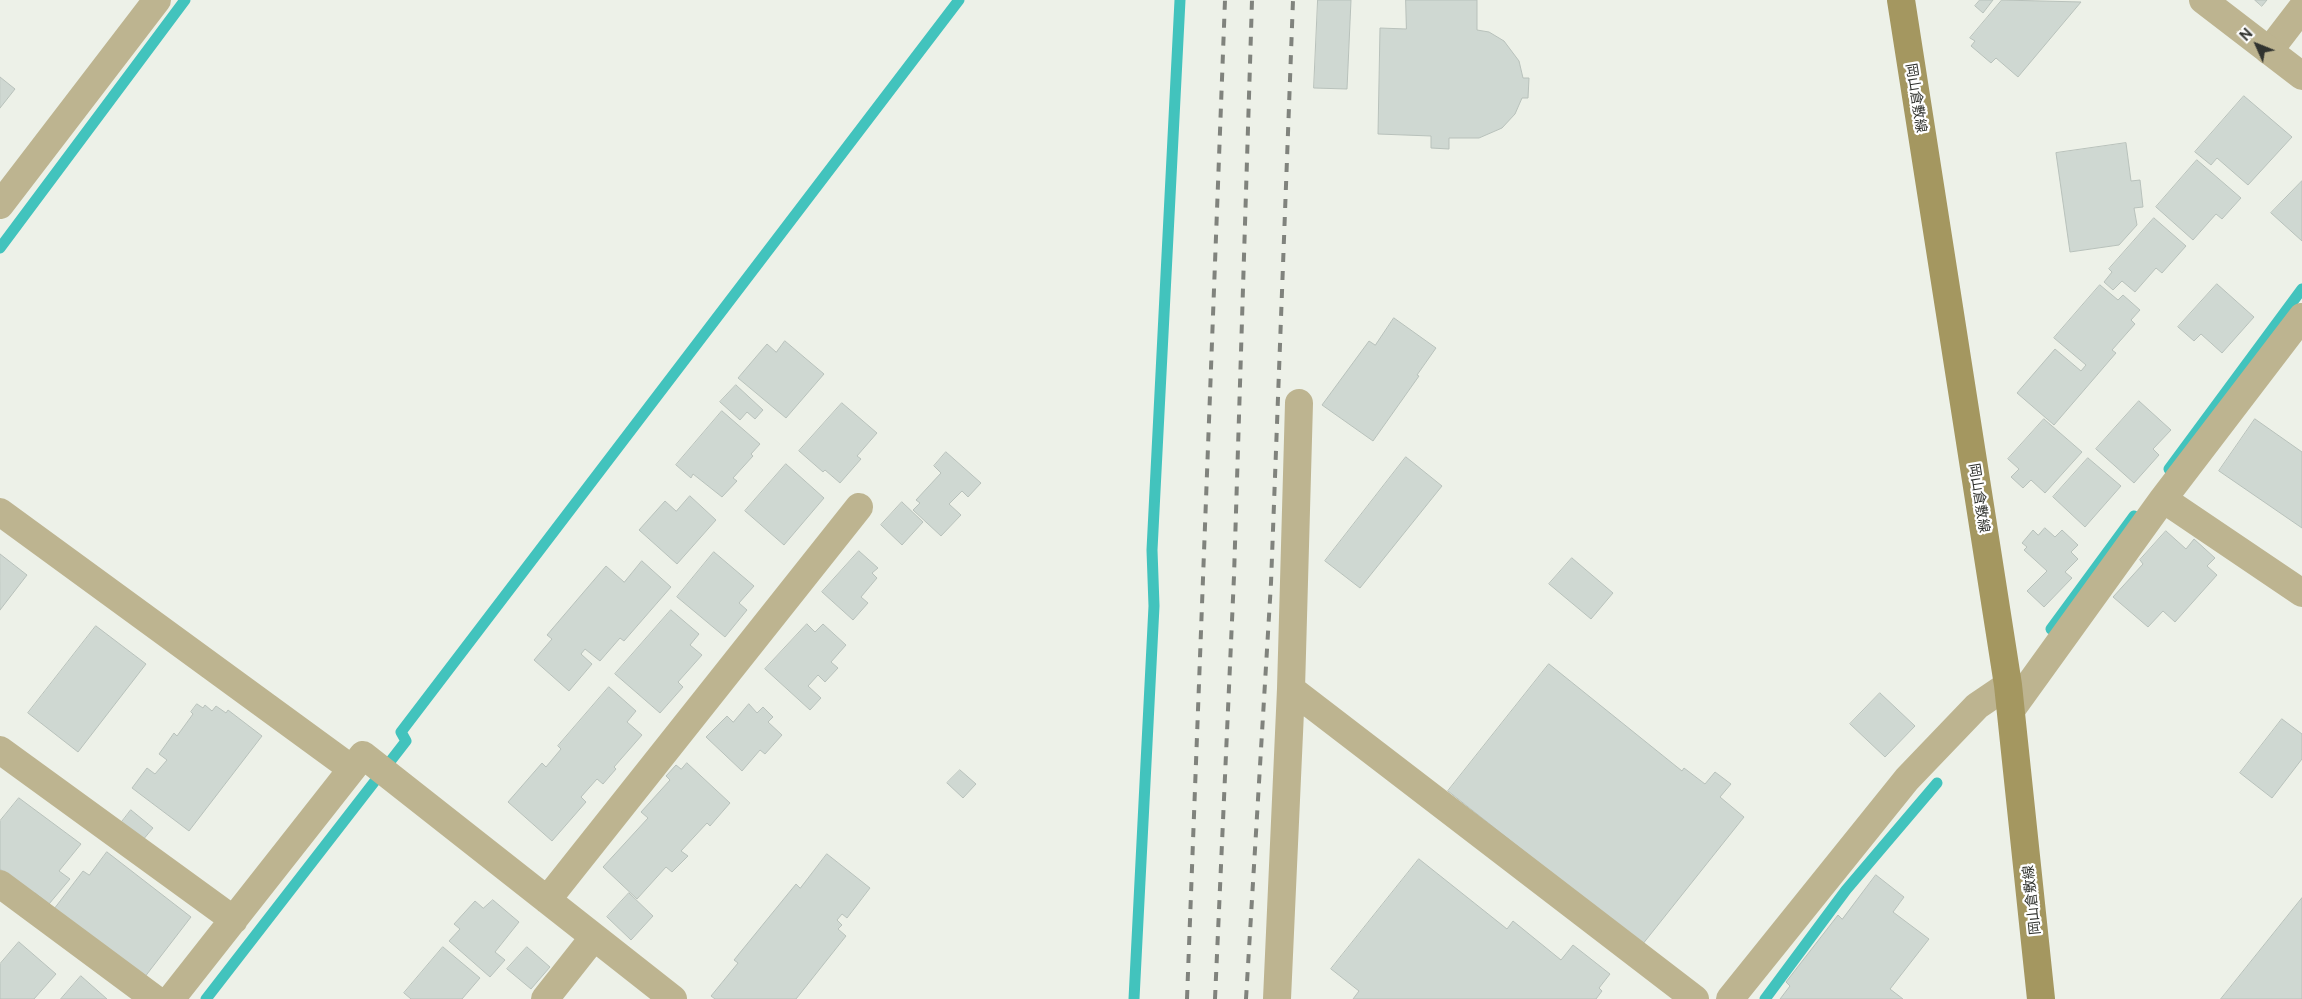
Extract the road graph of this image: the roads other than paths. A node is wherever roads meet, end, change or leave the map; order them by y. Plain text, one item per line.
1 (1900, 0) edge
2 (2203, 0) edge
3 (148, 3) edge
4 (2302, 8) edge
5 (2269, 51) junction
6 (2302, 76) edge
7 (0, 205) edge
8 (2302, 317) edge
9 (1299, 403) dead end
10 (2162, 499) junction
11 (859, 507) dead end
12 (0, 512) edge
13 (2302, 593) edge
14 (1291, 689) junction
15 (2010, 698) junction
16 (0, 750) edge
17 (370, 768) junction
18 (0, 884) edge
19 (547, 900) junction
20 (234, 920) junction
21 (594, 937) junction
22 (155, 999) edge
23 (171, 999) edge
24 (545, 999) edge
25 (673, 999) edge
26 (1277, 999) edge
27 (1695, 999) edge
28 (1730, 999) edge
29 (2041, 999) edge

1 - 15 main road, 岡山倉敷線
2 - 5 street
3 - 7 street
4 - 5 street
5 - 6 street
8 - 10 street
9 - 14 street
10 - 13 street
10 - 15 street
11 - 19 street
12 - 17 street
14 - 26 street
14 - 27 street
15 - 28 street
15 - 29 main road, 岡山倉敷線
16 - 20 street
17 - 19 street
17 - 20 street
18 - 22 street
19 - 21 street
20 - 23 street
21 - 24 street
21 - 25 street

